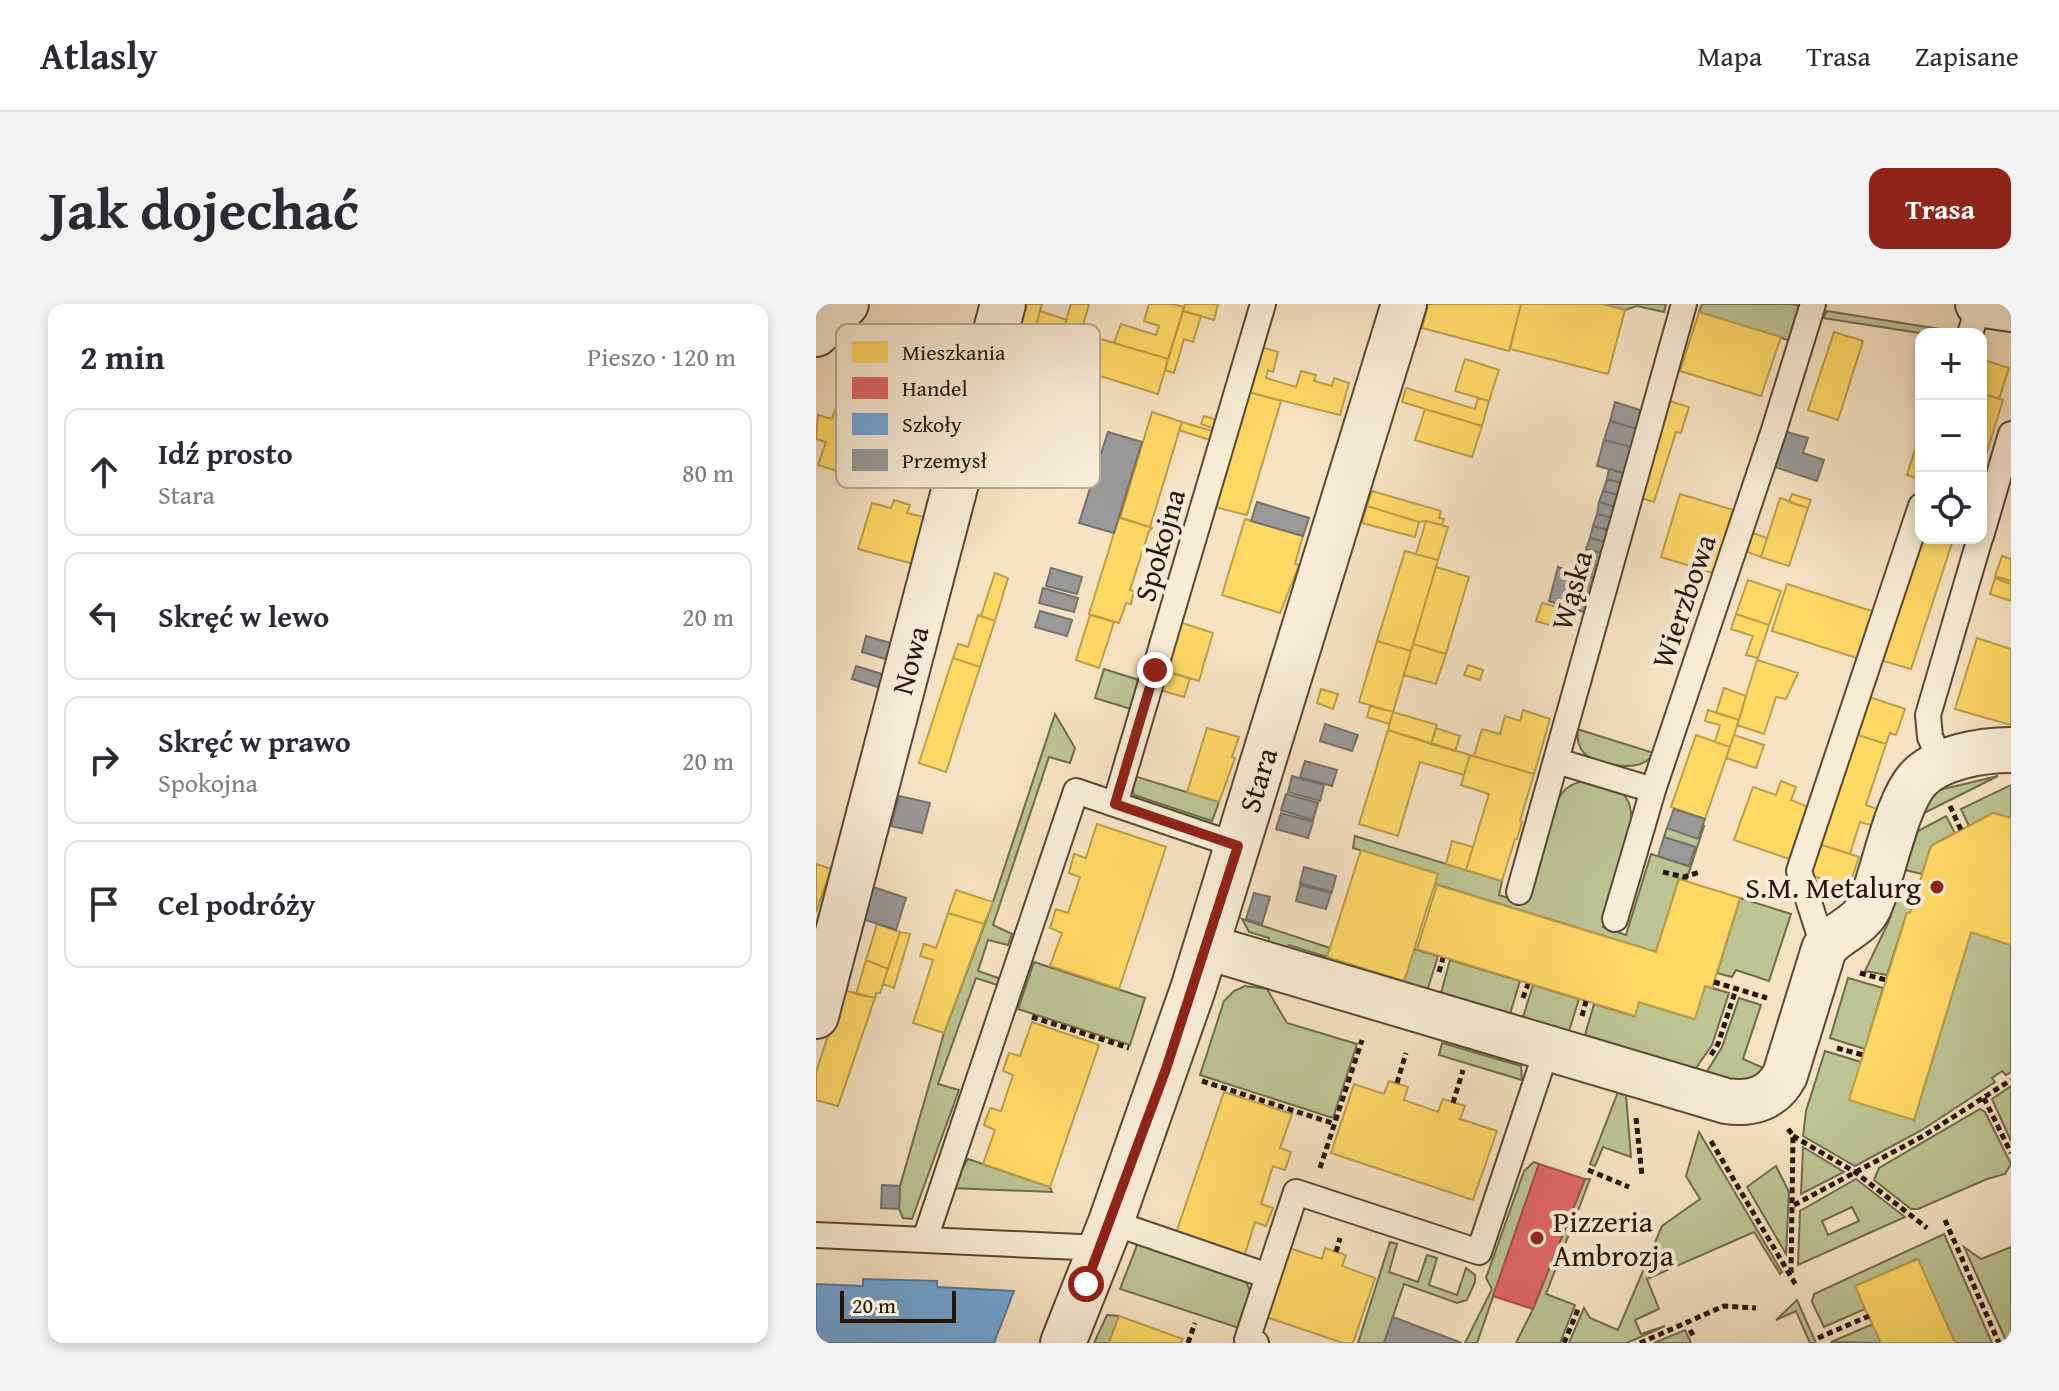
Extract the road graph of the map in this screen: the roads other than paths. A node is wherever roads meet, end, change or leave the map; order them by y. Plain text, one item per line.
1 (846, 304) edge
2 (1003, 304) edge
3 (1263, 304) edge
4 (1404, 304) edge
5 (1684, 304) edge
6 (1813, 304) edge
7 (1979, 304) edge
8 (2011, 309) edge
9 (998, 324) edge
10 (1972, 328) edge
11 (816, 334) edge
12 (2011, 434) edge
13 (955, 488) edge
14 (1987, 516) edge
15 (1915, 524) edge
16 (1979, 544) edge
17 (2011, 750) edge
18 (1557, 761) junction
19 (1942, 764) junction
20 (1653, 790) junction
21 (1115, 804) junction
22 (1238, 846) junction
23 (1519, 892) dead end
24 (1615, 919) dead end
25 (1207, 947) junction
26 (1839, 960) junction
27 (816, 1016) edge
28 (1547, 1049) junction
29 (816, 1235) edge
30 (1106, 1235) junction
31 (925, 1239) junction
32 (1268, 1276) junction
33 (1063, 1343) edge
34 (1256, 1343) edge

1 - 11 street
2 - 9 street, Nowa
3 - 21 lane, Spokojna
4 - 22 street, Stara
5 - 18 lane, Wąska
6 - 20 lane, Wierzbowa
7 - 8 street
7 - 10 lane
12 - 14 lane
13 - 27 street, Nowa
15 - 26 lane
16 - 19 lane
17 - 19 street
18 - 20 lane
18 - 23 lane, Wąska
19 - 26 street
20 - 24 lane, Wierzbowa
21 - 22 lane
21 - 31 lane
22 - 25 street, Stara
25 - 28 street
25 - 30 street, Stara
26 - 28 street
28 - 32 lane
29 - 31 lane
30 - 31 lane
30 - 32 lane
30 - 33 street, Stara
32 - 34 lane

